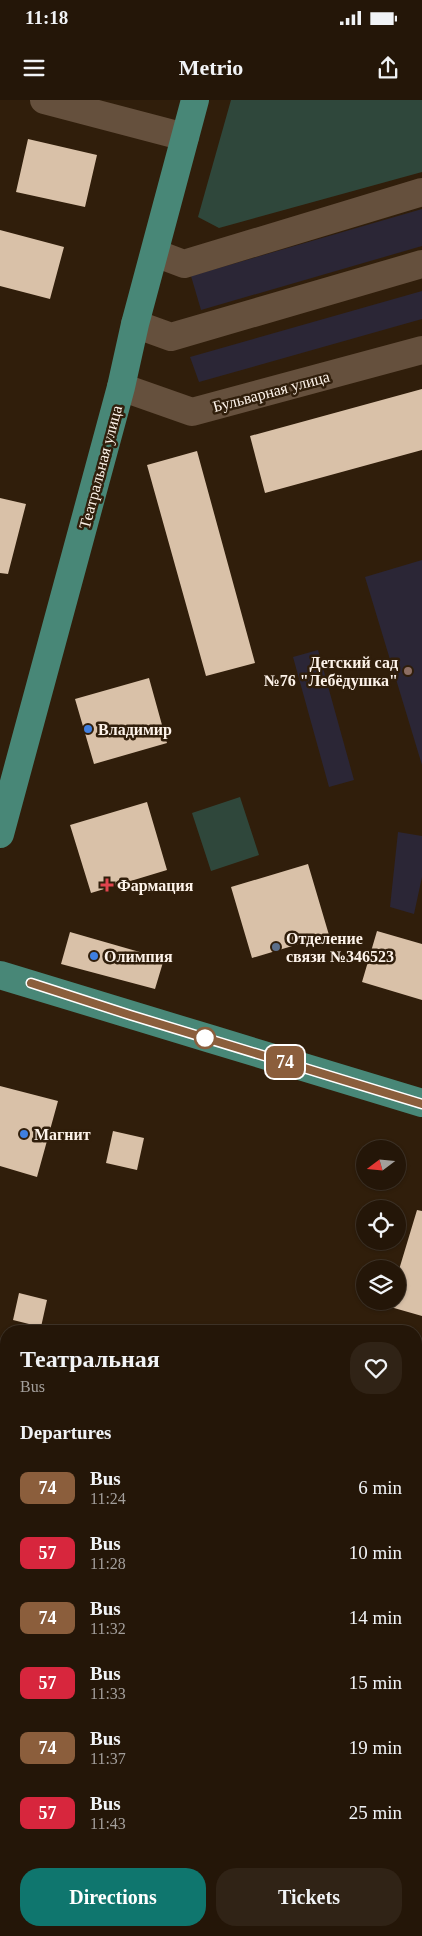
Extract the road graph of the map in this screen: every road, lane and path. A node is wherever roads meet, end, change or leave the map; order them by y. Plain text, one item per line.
1 (44, 100) edge
2 (195, 100) edge
3 (185, 137) junction
4 (422, 192) edge
5 (155, 253) junction
6 (422, 264) edge
7 (135, 324) junction
8 (422, 350) edge
9 (121, 388) junction
10 (0, 834) edge
11 (0, 976) edge
12 (422, 1104) edge

1 - 3 street
2 - 3 main road, Театральная улица
3 - 5 main road, Театральная улица
4 - 5 street
5 - 7 main road, Театральная улица
6 - 7 street
7 - 9 main road, Театральная улица
8 - 9 street, Бульварная улица
9 - 10 main road, Театральная улица
11 - 12 main road

